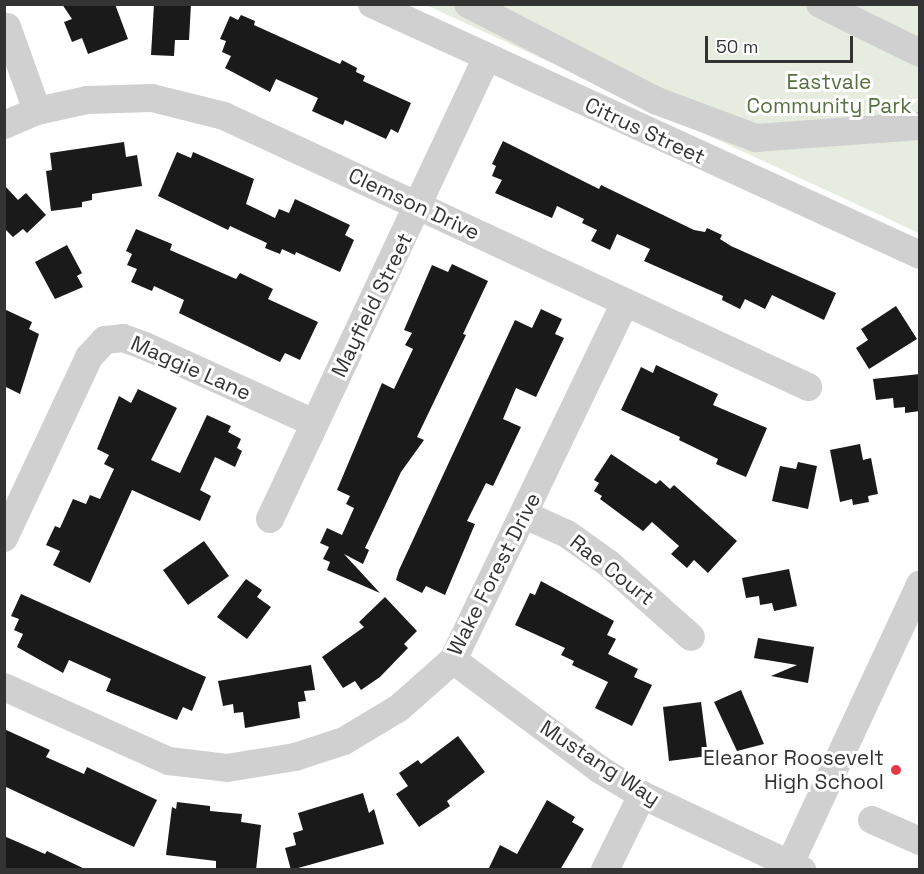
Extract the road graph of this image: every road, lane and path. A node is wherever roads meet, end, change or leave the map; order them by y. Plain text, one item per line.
1 (372, 4) edge
2 (468, 4) edge
3 (820, 4) edge
4 (7, 27) dead end
5 (920, 53) edge
6 (486, 57) junction
7 (38, 111) junction
8 (4, 125) edge
9 (920, 126) edge
10 (420, 206) junction
11 (920, 255) edge
12 (625, 302) junction
13 (808, 387) dead end
14 (314, 423) junction
15 (525, 515) junction
16 (270, 519) dead end
17 (4, 538) edge
18 (920, 585) edge
19 (691, 637) dead end
20 (453, 660) junction
21 (4, 687) edge
22 (642, 795) junction
23 (872, 820) dead end
24 (920, 841) edge
25 (793, 868) edge
26 (605, 870) edge

1 - 6 street, Citrus Street
2 - 9 street
3 - 5 street
4 - 7 street
6 - 10 street, Mayfield Street
6 - 11 street, Citrus Street
7 - 8 street, Clemson Drive
7 - 10 street, Clemson Drive
10 - 12 street, Clemson Drive
10 - 14 street, Mayfield Street
12 - 13 street, Clemson Drive
12 - 15 street, Wake Forest Drive
14 - 16 street, Mayfield Street
14 - 17 street, Maggie Lane
15 - 19 street, Rae Court
15 - 20 street, Wake Forest Drive
18 - 25 street
20 - 21 street, Wake Forest Drive
20 - 22 street, Mustang Way
22 - 25 street, Mustang Way
22 - 26 street
23 - 24 street

